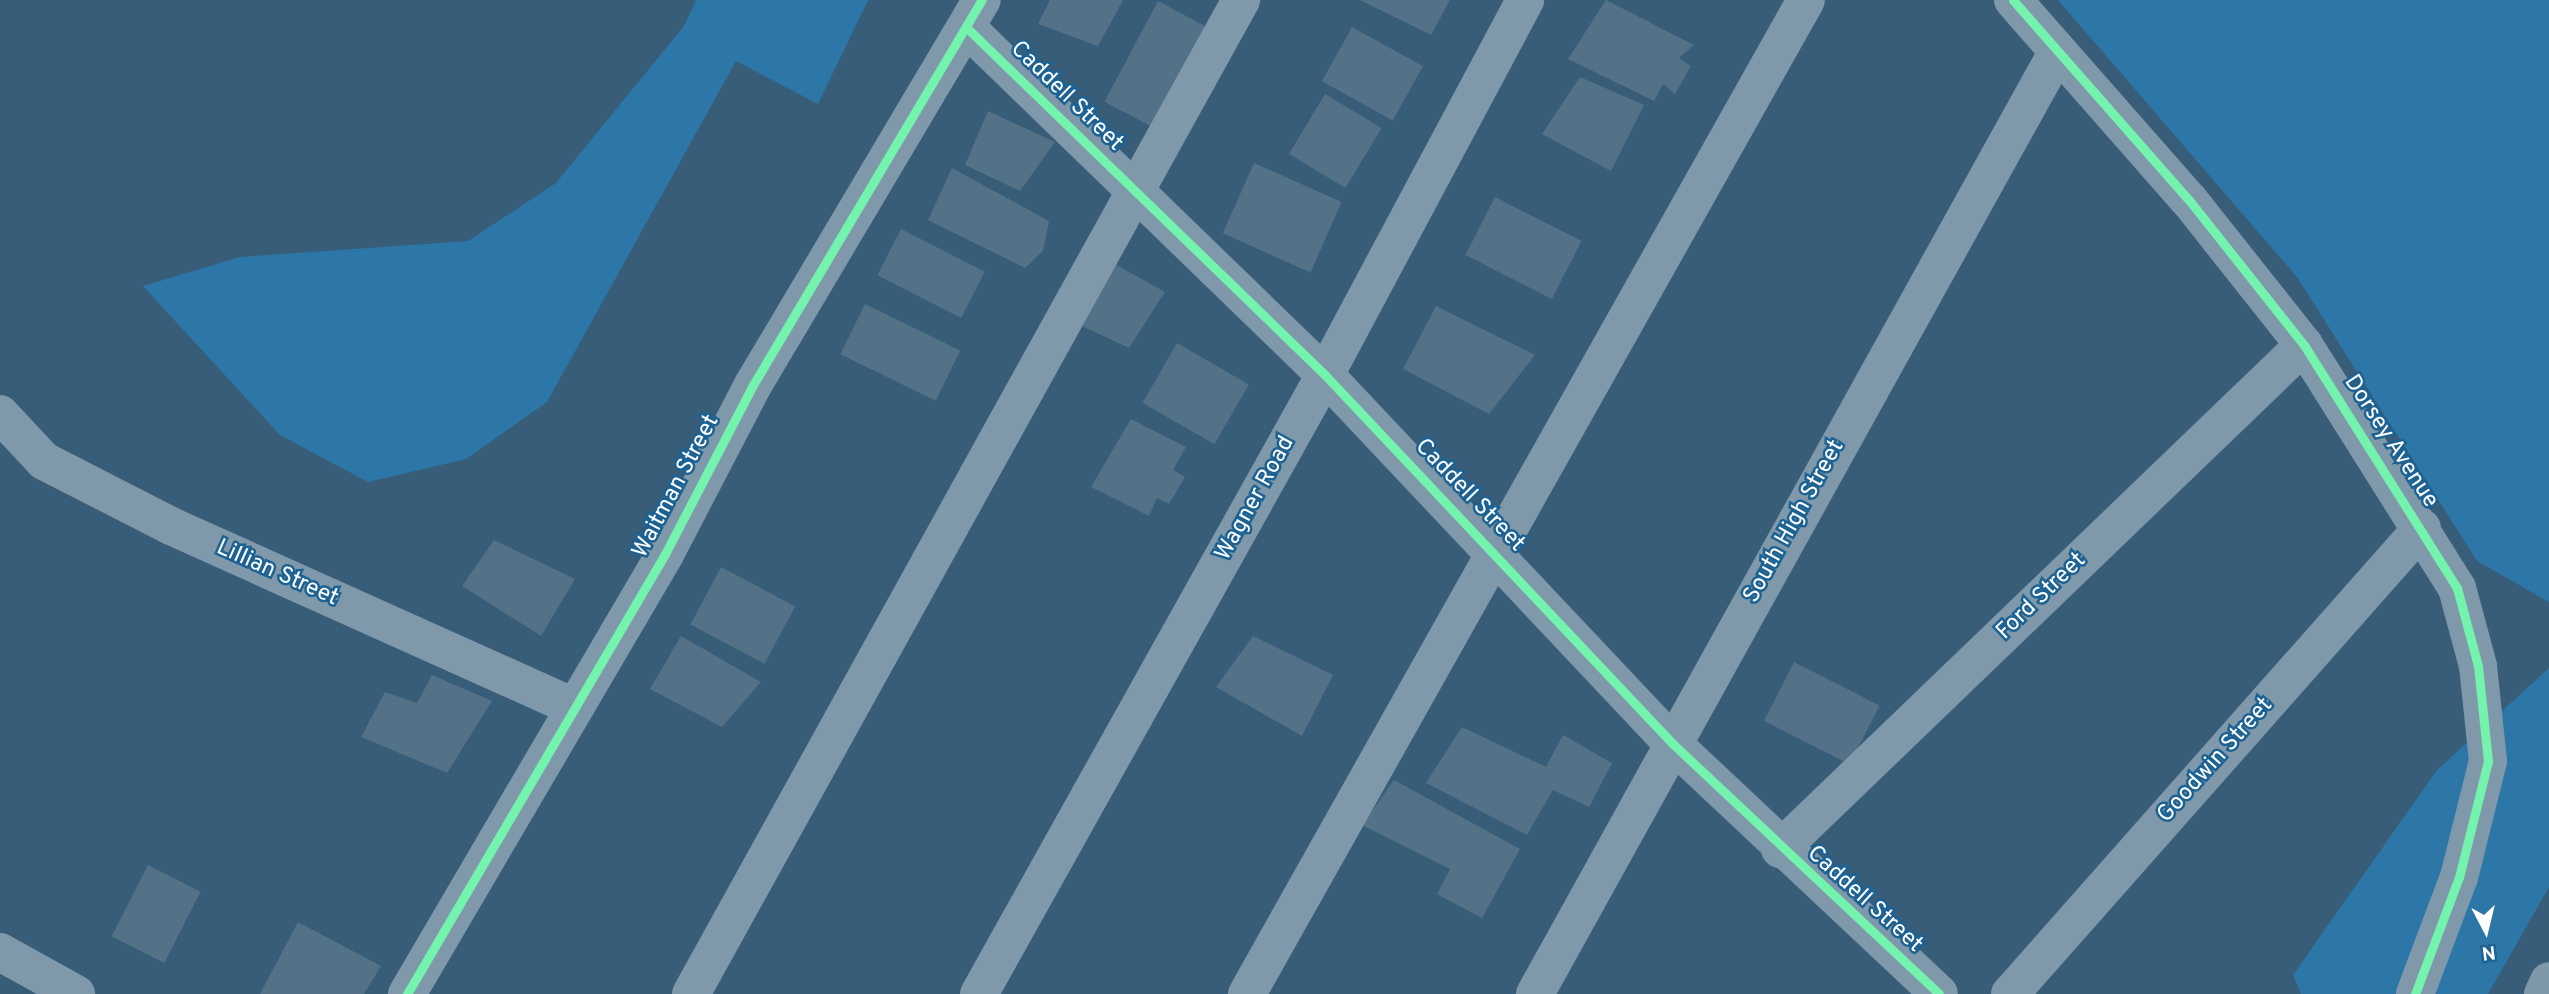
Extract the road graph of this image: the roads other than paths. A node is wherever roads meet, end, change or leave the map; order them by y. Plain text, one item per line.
1 (1241, 0) edge
2 (1525, 0) edge
3 (1807, 0) edge
4 (2013, 0) edge
5 (975, 14) edge
6 (2058, 51) junction
7 (1132, 188) junction
8 (2304, 345) junction
9 (1325, 375) junction
10 (0, 414) edge
11 (2422, 528) junction
12 (1500, 555) junction
13 (572, 706) junction
14 (1672, 743) junction
15 (1780, 849) junction
16 (0, 952) edge
17 (2549, 981) edge
18 (76, 994) edge
19 (408, 994) edge
20 (691, 994) edge
21 (978, 994) edge
22 (1247, 994) edge
23 (1535, 994) edge
24 (1939, 994) edge
25 (2010, 994) edge
26 (2415, 994) edge
27 (2543, 994) edge

1 - 7 street
2 - 9 street, Wagner Road
3 - 12 street
4 - 6 street, Dorsey Avenue
5 - 7 street, Caddell Street
5 - 13 street, Waitman Street
6 - 8 street, Dorsey Avenue
6 - 14 street, South High Street
7 - 9 street, Caddell Street
7 - 20 street
8 - 11 street, Dorsey Avenue
8 - 15 street, Ford Street
9 - 12 street, Caddell Street
9 - 21 street, Wagner Road
10 - 13 street, Lillian Street
11 - 25 street, Goodwin Street
11 - 26 street, Dorsey Avenue
12 - 14 street, Caddell Street
12 - 22 street
13 - 19 street, Waitman Street
14 - 15 street, Caddell Street
14 - 23 street, South High Street
15 - 24 street, Caddell Street
16 - 18 street
17 - 27 main road

